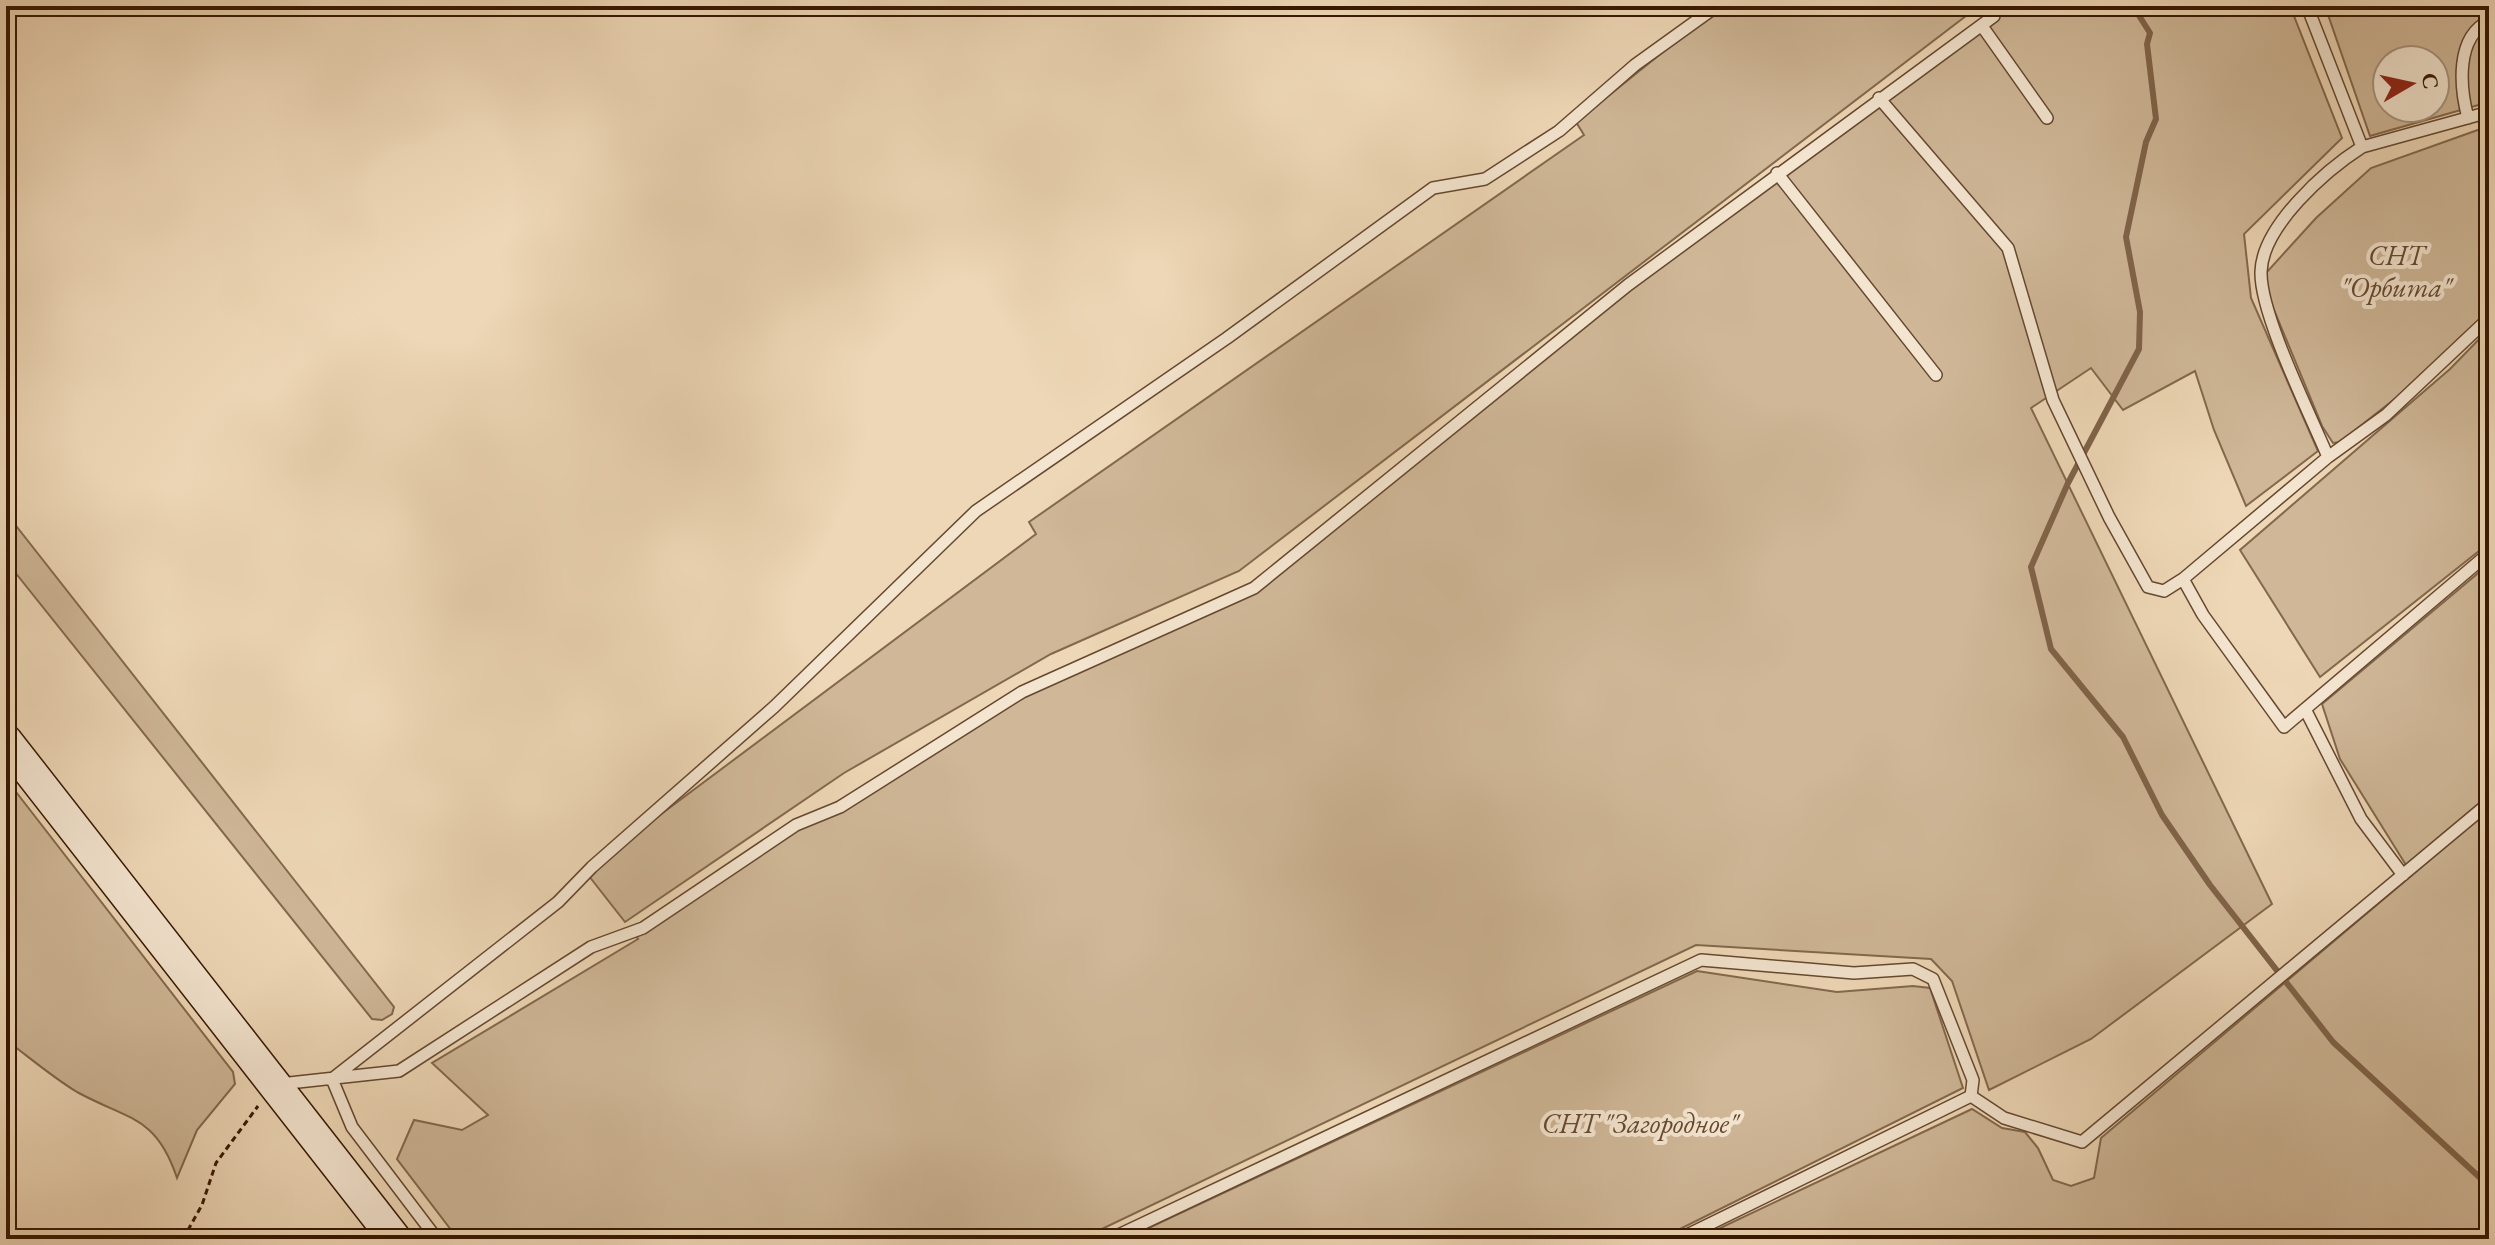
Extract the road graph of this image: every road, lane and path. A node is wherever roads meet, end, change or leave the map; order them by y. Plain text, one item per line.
1 (1717, 6) edge
2 (2307, 6) edge
3 (1994, 16) dead end
4 (2489, 21) edge
5 (1982, 26) junction
6 (1879, 98) junction
7 (2489, 112) edge
8 (2047, 118) dead end
9 (2468, 118) junction
10 (2362, 147) junction
11 (1777, 173) junction
12 (2489, 318) edge
13 (1936, 375) dead end
14 (2328, 457) junction
15 (2489, 553) edge
16 (2183, 579) junction
17 (2305, 709) junction
18 (6, 741) edge
19 (2489, 803) edge
20 (2403, 875) junction
21 (332, 1079) junction
22 (275, 1084) junction
23 (1971, 1096) junction
24 (183, 1239) edge
25 (395, 1239) edge
26 (437, 1239) edge
27 (1110, 1239) edge
28 (1679, 1239) edge

1 - 21 lane
2 - 10 lane
3 - 5 lane
4 - 9 lane
5 - 6 lane
5 - 8 lane
6 - 11 lane
6 - 16 lane
7 - 9 lane
9 - 10 lane
10 - 14 lane
11 - 13 lane
11 - 21 lane
12 - 14 lane
14 - 16 lane
15 - 17 lane
16 - 17 lane
17 - 20 lane
18 - 22 main road
19 - 20 lane
20 - 23 lane
21 - 22 lane
21 - 26 lane
22 - 24 path
22 - 25 main road
23 - 27 lane
23 - 28 lane

